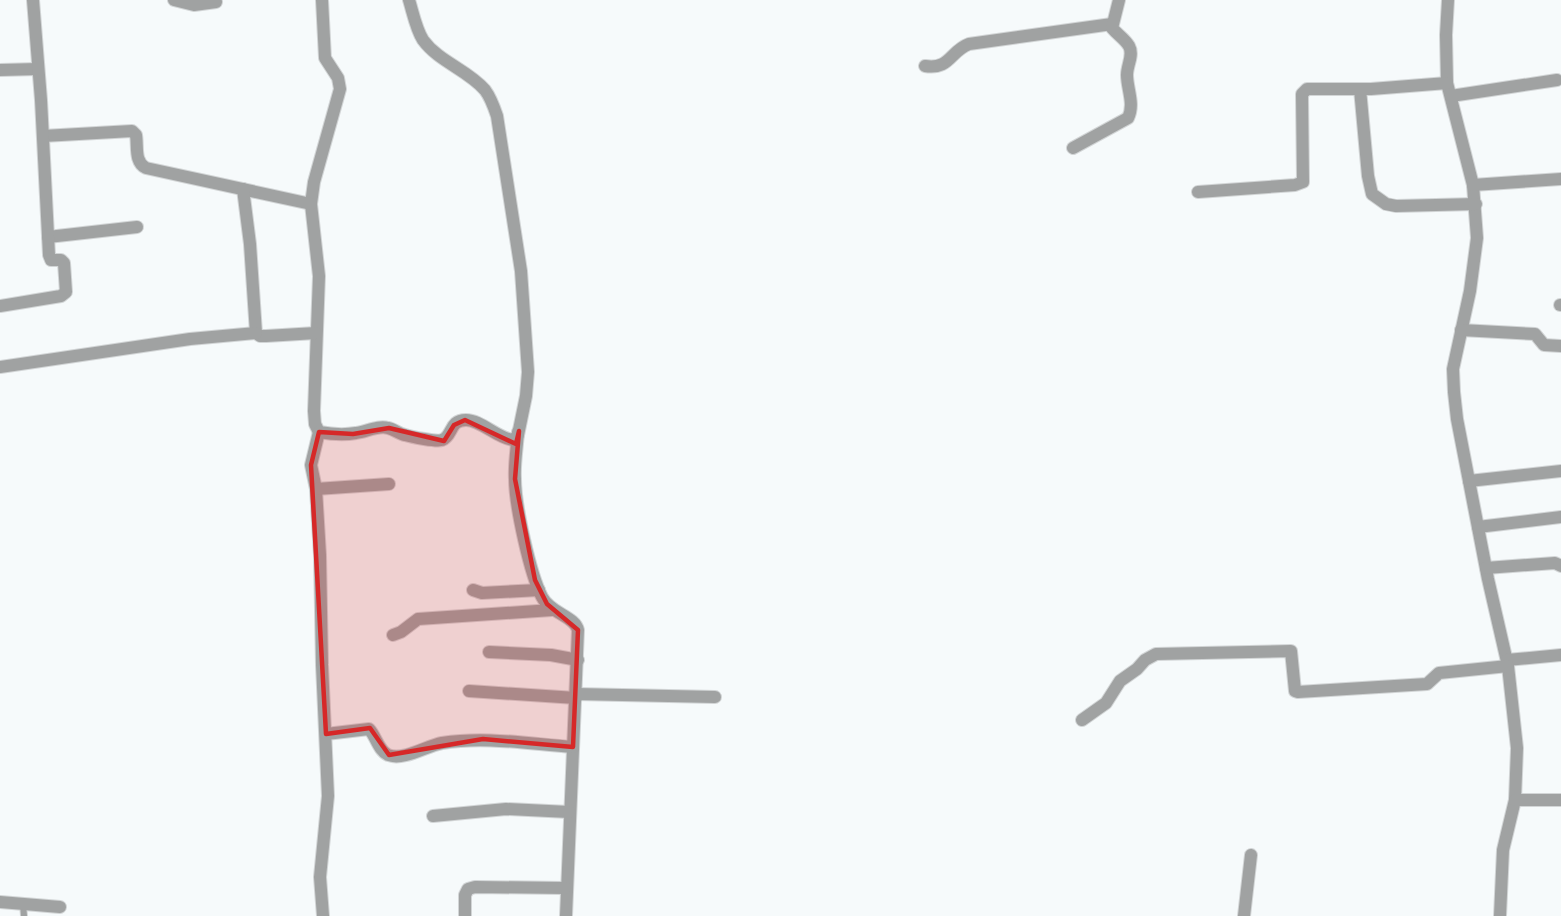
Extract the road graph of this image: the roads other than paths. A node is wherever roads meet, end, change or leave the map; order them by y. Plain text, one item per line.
1 (33, 0) edge
2 (174, 0) edge
3 (410, 0) edge
4 (1119, 0) edge
5 (1448, 0) edge
6 (323, 1) edge
7 (216, 2) dead end
8 (1112, 24) junction
9 (925, 66) dead end
10 (38, 69) junction
11 (0, 70) edge
12 (1557, 80) dead end
13 (1447, 83) junction
14 (1360, 89) junction
15 (1450, 96) junction
16 (43, 136) junction
17 (1073, 148) dead end
18 (1561, 178) edge
19 (1473, 185) junction
20 (243, 189) junction
21 (1198, 192) dead end
22 (311, 204) junction
23 (1476, 204) junction
24 (137, 227) dead end
25 (48, 237) junction
26 (0, 306) edge
27 (1461, 330) junction
28 (256, 333) junction
29 (316, 333) junction
30 (1561, 346) edge
31 (0, 367) edge
32 (519, 431) junction
33 (319, 432) junction
34 (1561, 471) edge
35 (1469, 481) junction
36 (389, 484) dead end
37 (316, 489) junction
38 (1561, 517) edge
39 (1478, 527) junction
40 (1561, 566) edge
41 (1486, 568) junction
42 (473, 590) dead end
43 (539, 590) junction
44 (552, 610) junction
45 (393, 635) dead end
46 (489, 652) dead end
47 (1561, 655) edge
48 (578, 660) junction
49 (1508, 663) junction
50 (469, 691) dead end
51 (576, 696) junction
52 (715, 697) dead end
53 (1082, 720) dead end
54 (326, 734) junction
55 (573, 747) junction
56 (1515, 800) junction
57 (1561, 800) edge
58 (569, 812) junction
59 (433, 816) dead end
60 (1251, 855) dead end
61 (566, 888) junction
62 (0, 902) edge
63 (60, 907) dead end
64 (24, 910) edge
65 (323, 916) edge
66 (465, 916) edge
67 (565, 916) edge
68 (1244, 916) edge
69 (1500, 916) edge

1 - 10 street
2 - 7 street
3 - 32 street
4 - 8 street
5 - 13 street
6 - 22 street
8 - 9 street
8 - 17 street
10 - 11 street
10 - 16 street
12 - 15 street
13 - 14 street
13 - 15 street
14 - 21 street
14 - 23 street
15 - 19 street
16 - 20 street
16 - 25 street
18 - 19 street
19 - 23 street
20 - 22 street
20 - 28 street
22 - 29 street
23 - 27 street
24 - 25 street
25 - 26 street
27 - 30 street
27 - 35 street
28 - 29 street
28 - 31 street
29 - 33 street
32 - 33 street
32 - 43 street
33 - 37 street
34 - 35 street
35 - 39 street
36 - 37 street
37 - 54 street
38 - 39 street
39 - 41 street
40 - 41 street
41 - 49 street
42 - 43 street
43 - 44 street
44 - 45 street
44 - 48 street
46 - 48 street
47 - 49 street
48 - 51 street
49 - 53 street
49 - 56 street
50 - 51 street
51 - 52 street
51 - 55 street
54 - 55 street
54 - 65 street
55 - 58 street
56 - 57 street
56 - 69 street
58 - 59 street
58 - 61 street
60 - 68 street
61 - 66 street
61 - 67 street
62 - 64 street
63 - 64 street

